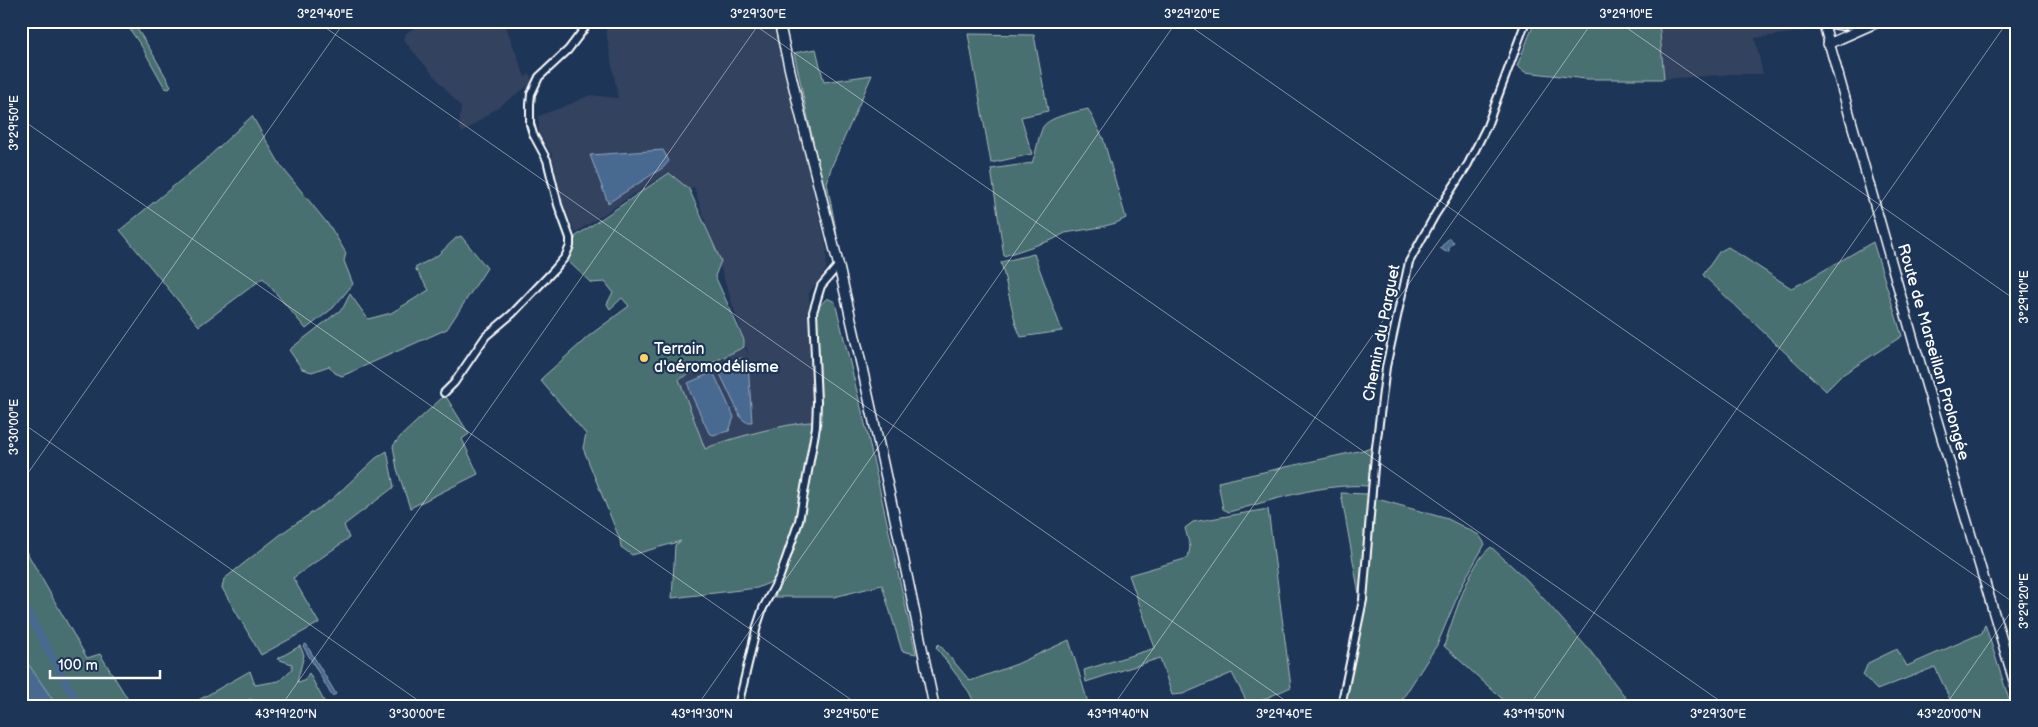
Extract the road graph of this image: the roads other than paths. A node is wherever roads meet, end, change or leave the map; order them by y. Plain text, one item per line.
1 (590, 21) edge
2 (779, 21) edge
3 (1526, 21) edge
4 (1874, 21) edge
5 (1880, 21) edge
6 (1823, 22) edge
7 (1828, 44) junction
8 (838, 266) junction
9 (444, 393) dead end
10 (2017, 691) edge
11 (738, 706) edge
12 (934, 706) edge
13 (1341, 706) edge

1 - 9 street
2 - 8 street
3 - 13 street, Chemin du Parguet
4 - 6 street
5 - 7 street
6 - 7 street, Route de Marseillan Prolongée
7 - 10 street, Route de Marseillan Prolongée
8 - 11 street
8 - 12 street

